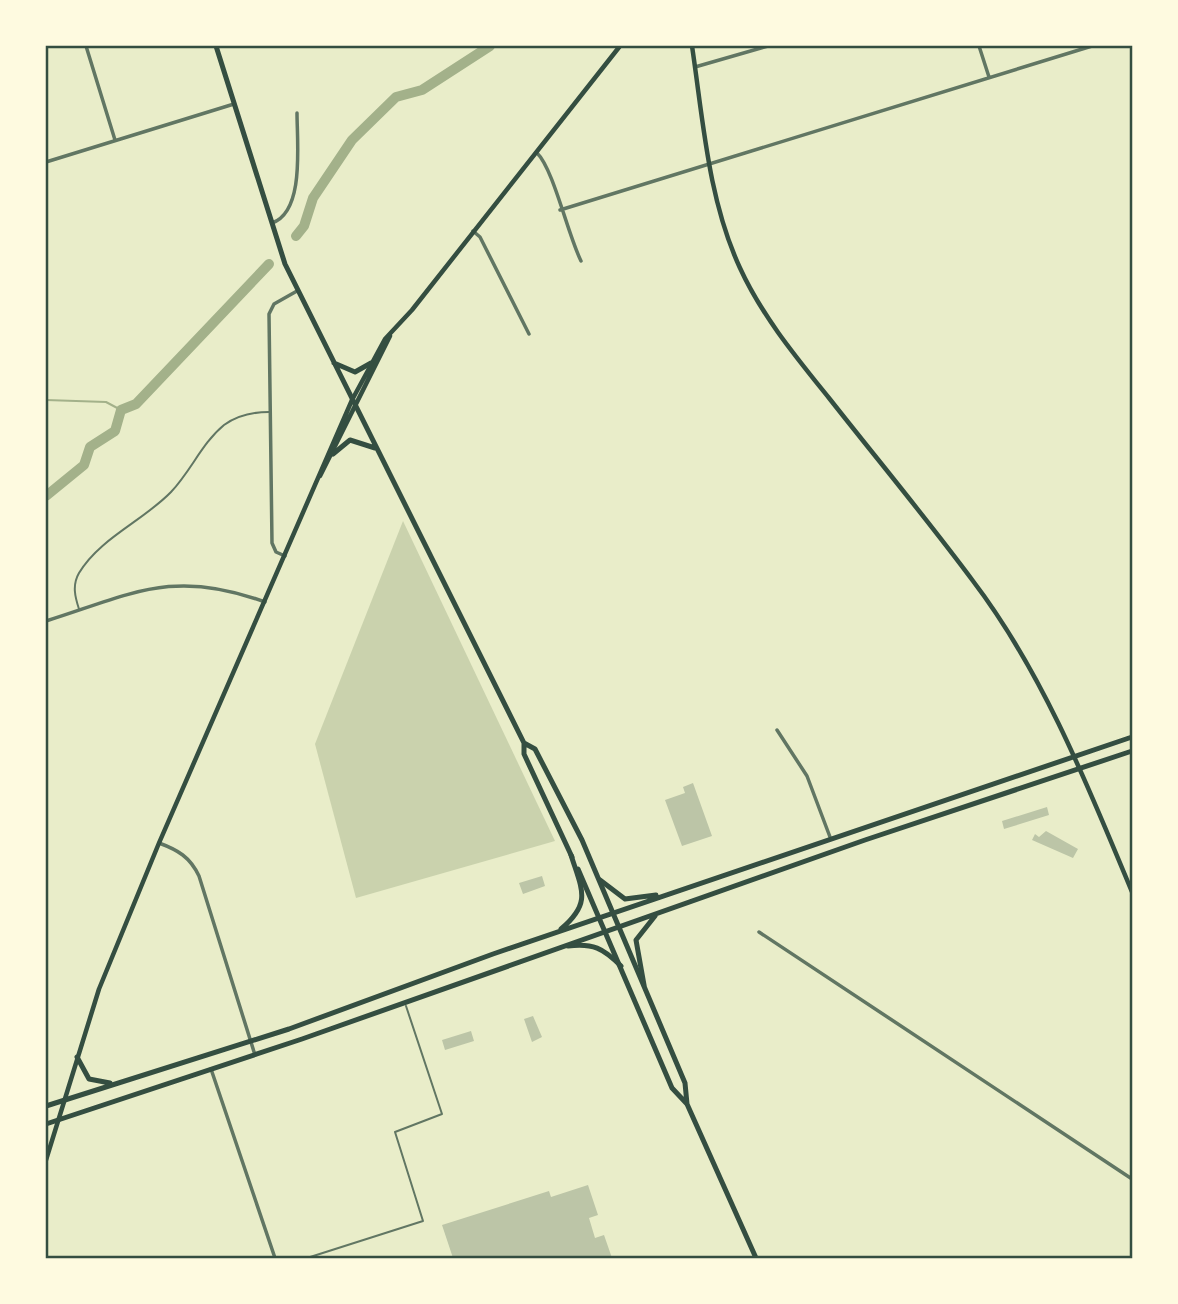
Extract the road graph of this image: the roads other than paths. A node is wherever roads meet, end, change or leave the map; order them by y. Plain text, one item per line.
1 (86, 46) edge
2 (216, 46) edge
3 (620, 46) edge
4 (692, 46) edge
5 (768, 46) edge
6 (979, 46) edge
7 (1092, 46) edge
8 (695, 66) junction
9 (989, 78) junction
10 (234, 104) junction
11 (297, 113) dead end
12 (114, 140) junction
13 (536, 151) junction
14 (46, 162) edge
15 (710, 162) junction
16 (560, 210) junction
17 (271, 224) junction
18 (473, 230) junction
19 (581, 261) dead end
20 (297, 291) junction
21 (529, 334) dead end
22 (390, 336) junction
23 (333, 363) junction
24 (371, 363) junction
25 (352, 400) junction
26 (356, 408) junction
27 (270, 412) junction
28 (376, 448) junction
29 (333, 454) junction
30 (320, 477) junction
31 (285, 556) junction
32 (265, 602) junction
33 (79, 610) junction
34 (46, 621) edge
35 (777, 730) dead end
36 (1132, 737) edge
37 (524, 743) junction
38 (1132, 751) edge
39 (1073, 757) junction
40 (1079, 769) junction
41 (830, 837) junction
42 (159, 843) junction
43 (571, 855) junction
44 (600, 880) junction
45 (673, 892) junction
46 (1132, 892) edge
47 (614, 912) junction
48 (657, 914) junction
49 (600, 918) junction
50 (619, 926) junction
51 (558, 931) junction
52 (605, 931) junction
53 (759, 932) dead end
54 (558, 947) junction
55 (621, 966) junction
56 (644, 985) junction
57 (401, 987) junction
58 (405, 1001) junction
59 (251, 1041) junction
60 (255, 1055) junction
61 (77, 1056) junction
62 (211, 1069) junction
63 (117, 1084) junction
64 (63, 1100) junction
65 (687, 1104) junction
66 (46, 1106) edge
67 (58, 1120) junction
68 (46, 1124) edge
69 (46, 1160) edge
70 (1132, 1179) edge
71 (275, 1258) edge
72 (307, 1258) edge
73 (756, 1258) edge

1 - 12 street
2 - 10 main road
3 - 13 main road
4 - 8 main road
5 - 8 street
6 - 9 street
7 - 9 street
8 - 15 main road
9 - 15 street
10 - 12 street
10 - 17 main road
11 - 17 street
12 - 14 street
13 - 16 street
13 - 18 main road
15 - 16 street
15 - 39 main road
16 - 19 street
17 - 20 main road
18 - 21 street
18 - 22 main road
20 - 23 main road
20 - 27 street
22 - 24 main road
22 - 26 main road
23 - 24 main road
23 - 25 main road
24 - 25 main road
25 - 26 main road
25 - 30 main road
26 - 28 main road
26 - 29 main road
27 - 31 street
27 - 33 lane
28 - 29 main road
28 - 37 main road
29 - 30 main road
30 - 31 main road
31 - 32 main road
32 - 33 street
32 - 42 main road
33 - 34 street
35 - 41 street
36 - 39 main road
37 - 43 main road
37 - 44 main road
38 - 40 main road
39 - 40 main road
39 - 41 main road
40 - 46 main road
40 - 48 main road
41 - 45 main road
42 - 59 street
42 - 61 main road
43 - 49 main road
43 - 51 main road
44 - 45 main road
44 - 47 main road
45 - 47 main road
47 - 49 main road
47 - 50 main road
48 - 50 main road
48 - 56 main road
49 - 51 main road
49 - 52 main road
50 - 52 main road
50 - 56 main road
51 - 57 main road
52 - 54 main road
52 - 55 main road
53 - 70 street
54 - 55 main road
54 - 58 main road
55 - 65 main road
56 - 65 main road
57 - 58 main road
57 - 59 main road
58 - 60 main road
58 - 72 lane
59 - 60 street
59 - 63 main road
60 - 62 main road
61 - 63 main road
61 - 64 main road
62 - 67 main road
62 - 71 street
63 - 64 main road
64 - 66 main road
64 - 67 main road
65 - 73 main road
67 - 68 main road
67 - 69 main road

